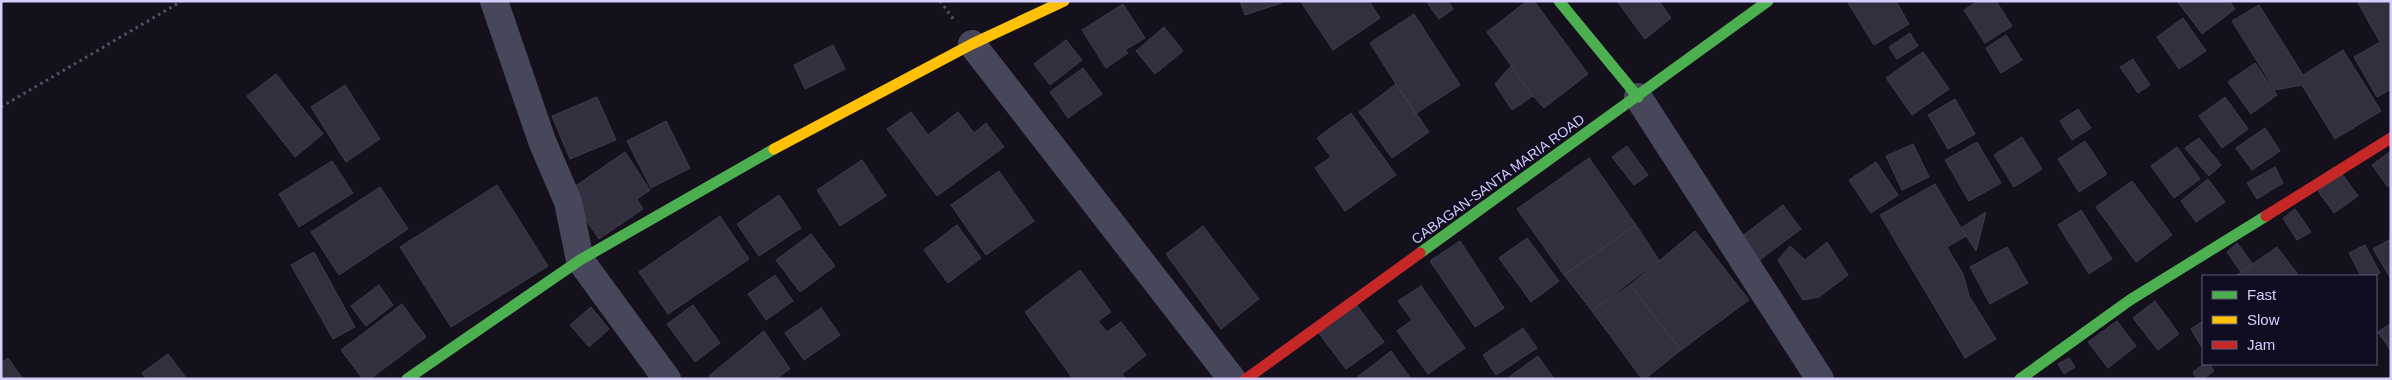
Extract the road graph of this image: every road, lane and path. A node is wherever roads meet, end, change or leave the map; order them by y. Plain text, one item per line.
1 (182, 1) edge
2 (494, 1) edge
3 (1064, 1) edge
4 (1559, 1) edge
5 (1768, 1) edge
6 (972, 44) junction
7 (1638, 97) junction
8 (1, 107) edge
9 (2391, 138) edge
10 (580, 260) junction
11 (407, 379) edge
12 (667, 379) edge
13 (1232, 379) edge
14 (1246, 379) edge
15 (1820, 379) edge
16 (2020, 379) edge

1 - 8 path
2 - 10 street
3 - 6 street
4 - 7 street
5 - 7 street, CABAGAN-SANTA MARIA ROAD
6 - 10 street
6 - 13 street
7 - 14 street, CABAGAN-SANTA MARIA ROAD
7 - 15 street
9 - 16 street
10 - 11 street
10 - 12 street

